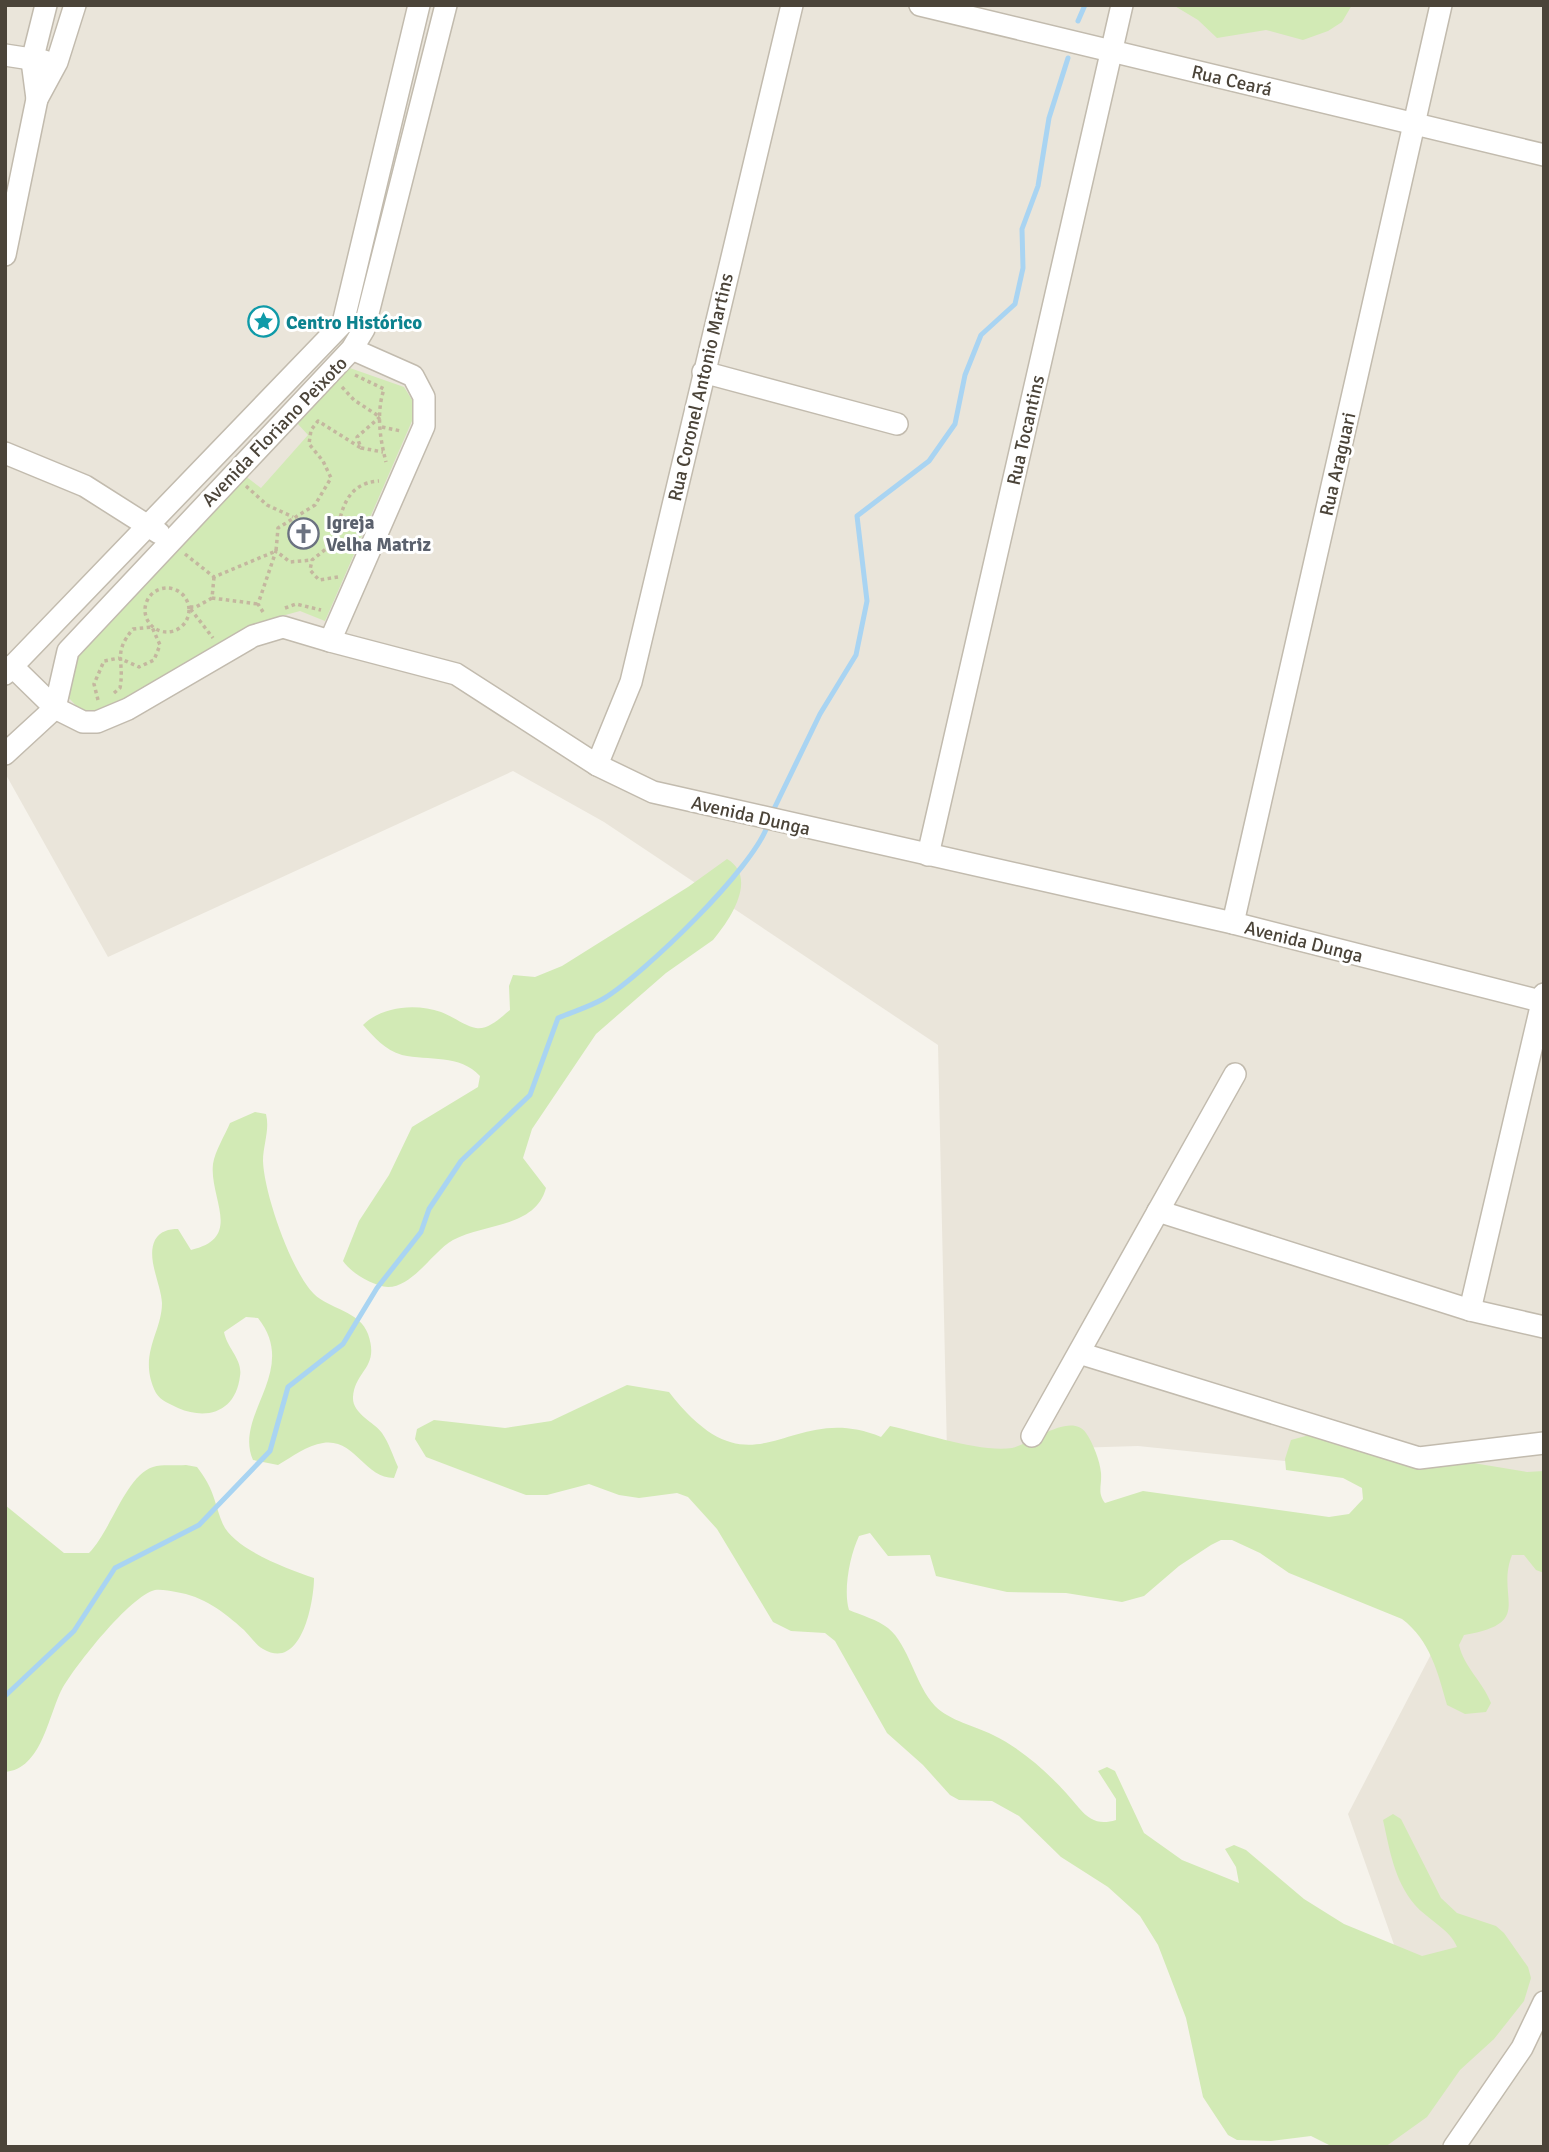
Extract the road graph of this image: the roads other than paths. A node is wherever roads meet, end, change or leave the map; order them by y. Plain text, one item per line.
1 (46, 5) edge
2 (75, 5) edge
3 (419, 5) edge
4 (446, 5) edge
5 (792, 5) edge
6 (919, 5) edge
7 (1122, 5) edge
8 (1441, 5) edge
9 (1111, 51) junction
10 (5, 55) edge
11 (32, 61) junction
12 (57, 62) junction
13 (37, 99) junction
14 (1414, 123) junction
15 (1544, 155) edge
16 (5, 255) edge
17 (342, 323) junction
18 (364, 329) junction
19 (352, 349) junction
20 (703, 372) junction
21 (897, 424) dead end
22 (5, 453) edge
23 (149, 526) junction
24 (175, 545) junction
25 (330, 641) junction
26 (9, 670) edge
27 (55, 708) junction
28 (5, 754) edge
29 (597, 765) junction
30 (928, 855) junction
31 (1233, 923) junction
32 (1543, 999) edge
33 (1235, 1074) dead end
34 (1158, 1211) junction
35 (1470, 1310) junction
36 (1544, 1327) edge
37 (1079, 1353) junction
38 (1032, 1436) dead end
39 (1544, 1443) edge
40 (1544, 2002) edge
41 (1454, 2147) edge

1 - 11 street
2 - 12 street
3 - 17 street, Avenida Floriano Peixoto
4 - 18 street, Avenida Floriano Peixoto
5 - 20 street, Rua Coronel Antonio Martins
6 - 9 street, Rua Ceará
7 - 9 street, Rua Tocantins
8 - 14 street, Rua Araguari
9 - 14 street, Rua Ceará
9 - 30 street, Rua Tocantins
10 - 11 street
11 - 12 street
11 - 13 street
12 - 13 street
13 - 16 street
14 - 15 street, Rua Ceará
14 - 31 street, Rua Araguari
17 - 18 street
17 - 23 street, Avenida Floriano Peixoto
18 - 19 street, Avenida Floriano Peixoto
19 - 24 street, Avenida Floriano Peixoto
19 - 25 street
20 - 21 street
20 - 29 street, Rua Coronel Antonio Martins
22 - 23 street
23 - 24 street
23 - 26 street, Avenida Floriano Peixoto
24 - 27 street, Avenida Floriano Peixoto
25 - 27 street, Avenida Dunga
25 - 29 street, Avenida Dunga
26 - 27 street
27 - 28 street
29 - 30 street, Avenida Dunga
30 - 31 street, Avenida Dunga
31 - 32 street, Avenida Dunga
32 - 35 street
33 - 34 street
34 - 35 street
34 - 37 street
35 - 36 street
37 - 38 street
37 - 39 street
40 - 41 street

